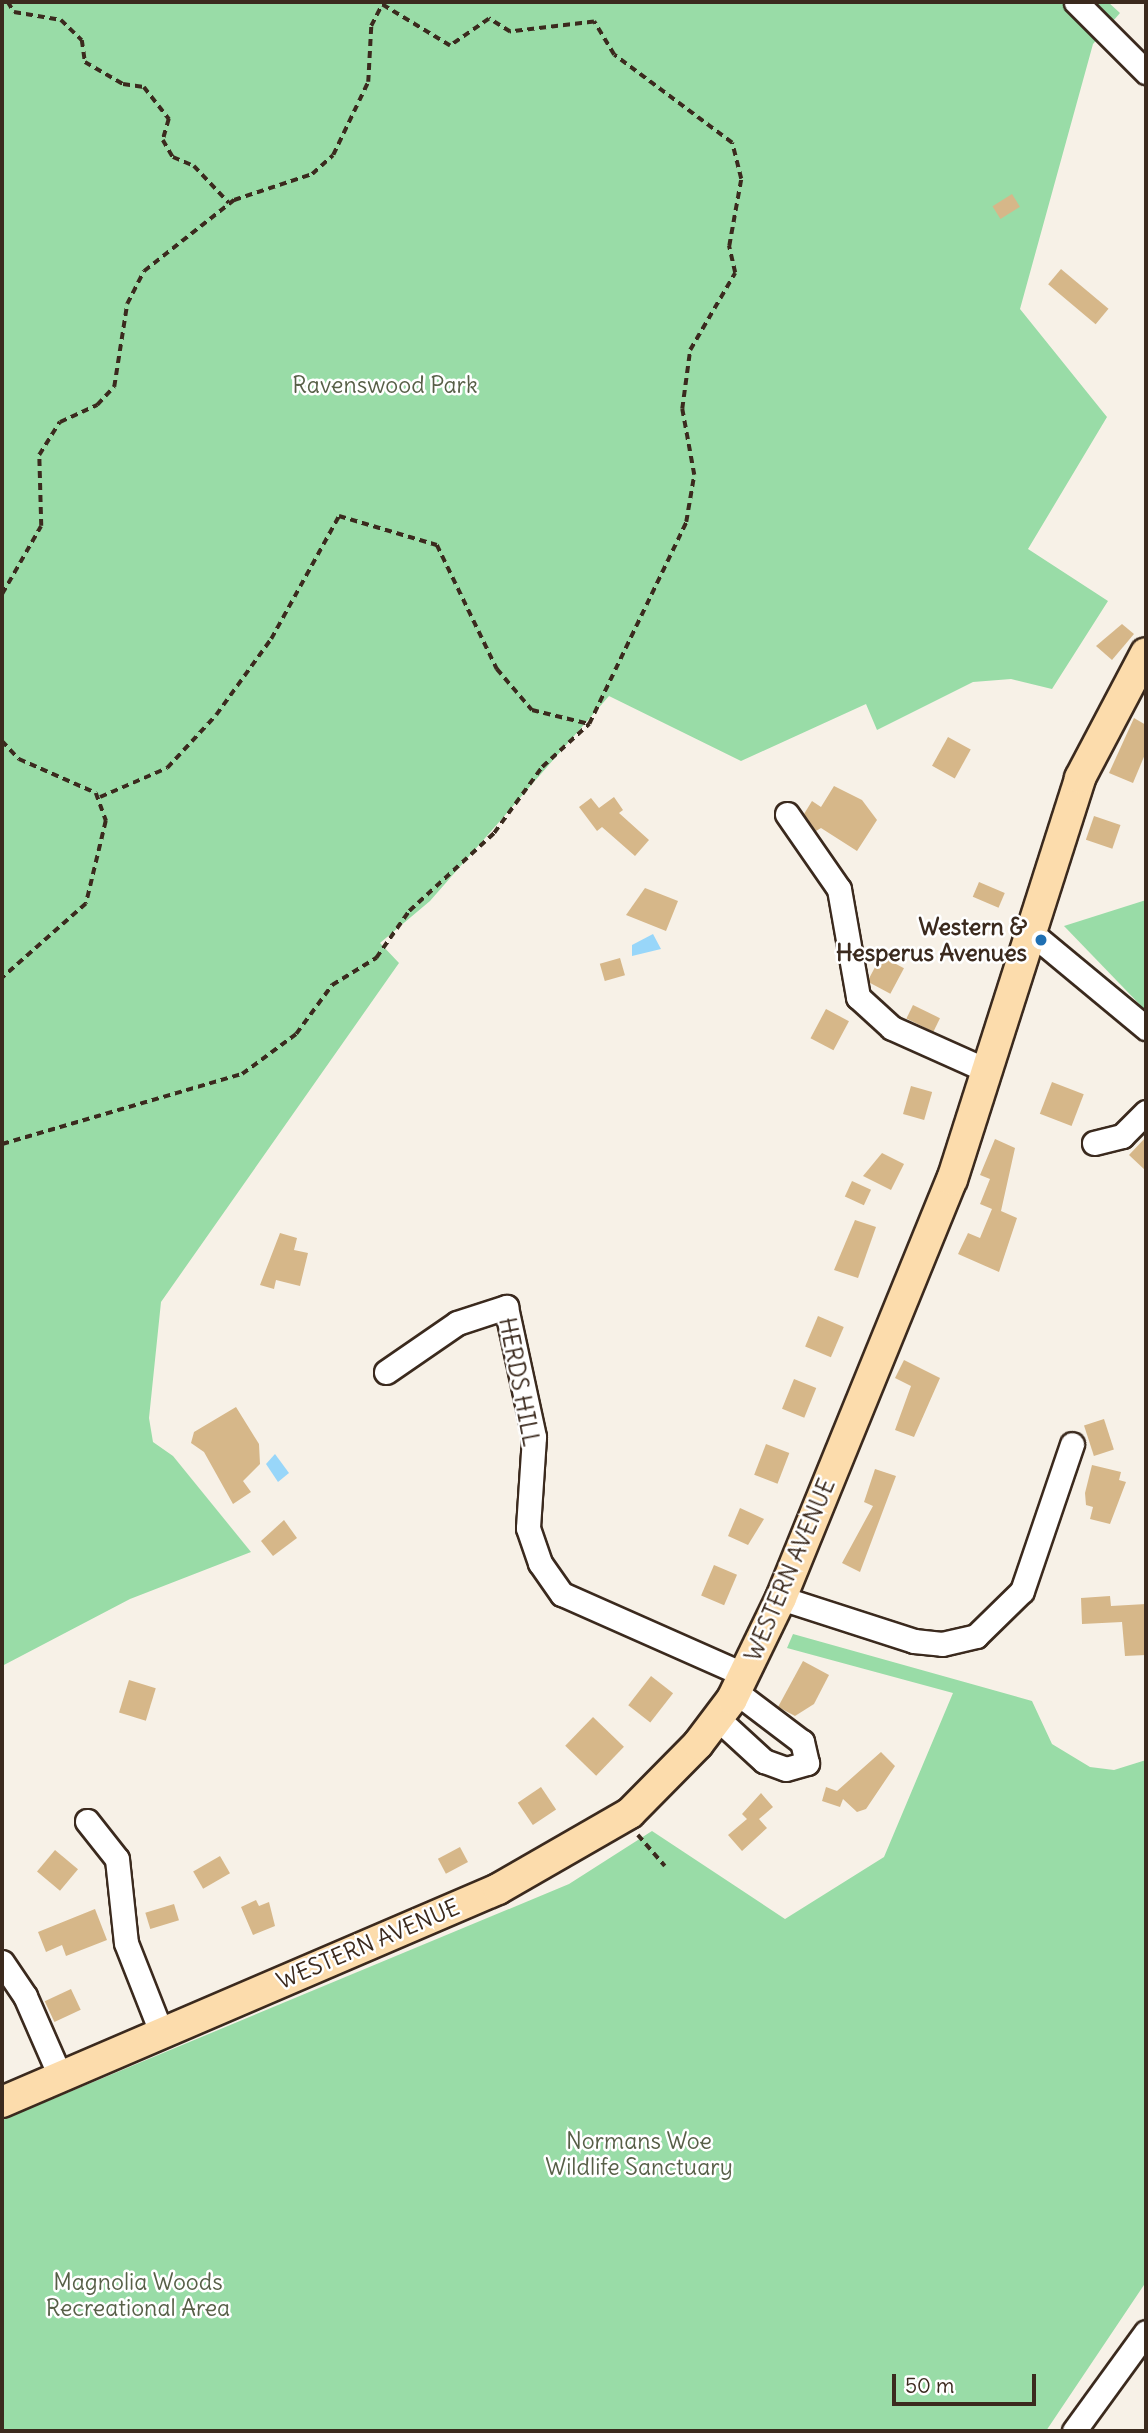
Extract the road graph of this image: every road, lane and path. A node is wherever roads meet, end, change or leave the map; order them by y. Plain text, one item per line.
1 (8, 2) edge
2 (1076, 2) edge
3 (382, 3) edge
4 (1146, 72) edge
5 (229, 203) junction
6 (2, 594) edge
7 (1146, 653) edge
8 (589, 724) junction
9 (2, 741) edge
10 (100, 797) dead end
11 (788, 814) dead end
12 (1029, 931) junction
13 (2, 978) edge
14 (1146, 1028) edge
15 (986, 1070) junction
16 (1146, 1112) edge
17 (1094, 1143) dead end
18 (2, 1144) edge
19 (386, 1372) dead end
20 (1072, 1444) dead end
21 (781, 1598) junction
22 (740, 1683) junction
23 (717, 1718) junction
24 (622, 1818) junction
25 (87, 1821) dead end
26 (666, 1866) dead end
27 (2, 1962) edge
28 (161, 2032) junction
29 (60, 2076) junction
30 (2, 2102) edge
31 (1146, 2332) edge
32 (1074, 2431) edge

1 - 5 path
2 - 4 street
3 - 5 path
3 - 8 path
5 - 6 path
7 - 12 main road, WESTERN AVENUE
8 - 10 path
8 - 18 path
9 - 13 path
11 - 15 street
12 - 14 street
12 - 15 main road, WESTERN AVENUE
15 - 21 main road, WESTERN AVENUE
16 - 17 street
19 - 22 street, HERDS HILL
20 - 21 street
21 - 22 main road, WESTERN AVENUE
22 - 23 main road, WESTERN AVENUE
22 - 23 street
23 - 24 main road, WESTERN AVENUE
24 - 26 path
24 - 28 main road, WESTERN AVENUE
25 - 28 street
27 - 29 street
28 - 29 main road, WESTERN AVENUE
29 - 30 main road, WESTERN AVENUE
31 - 32 street

